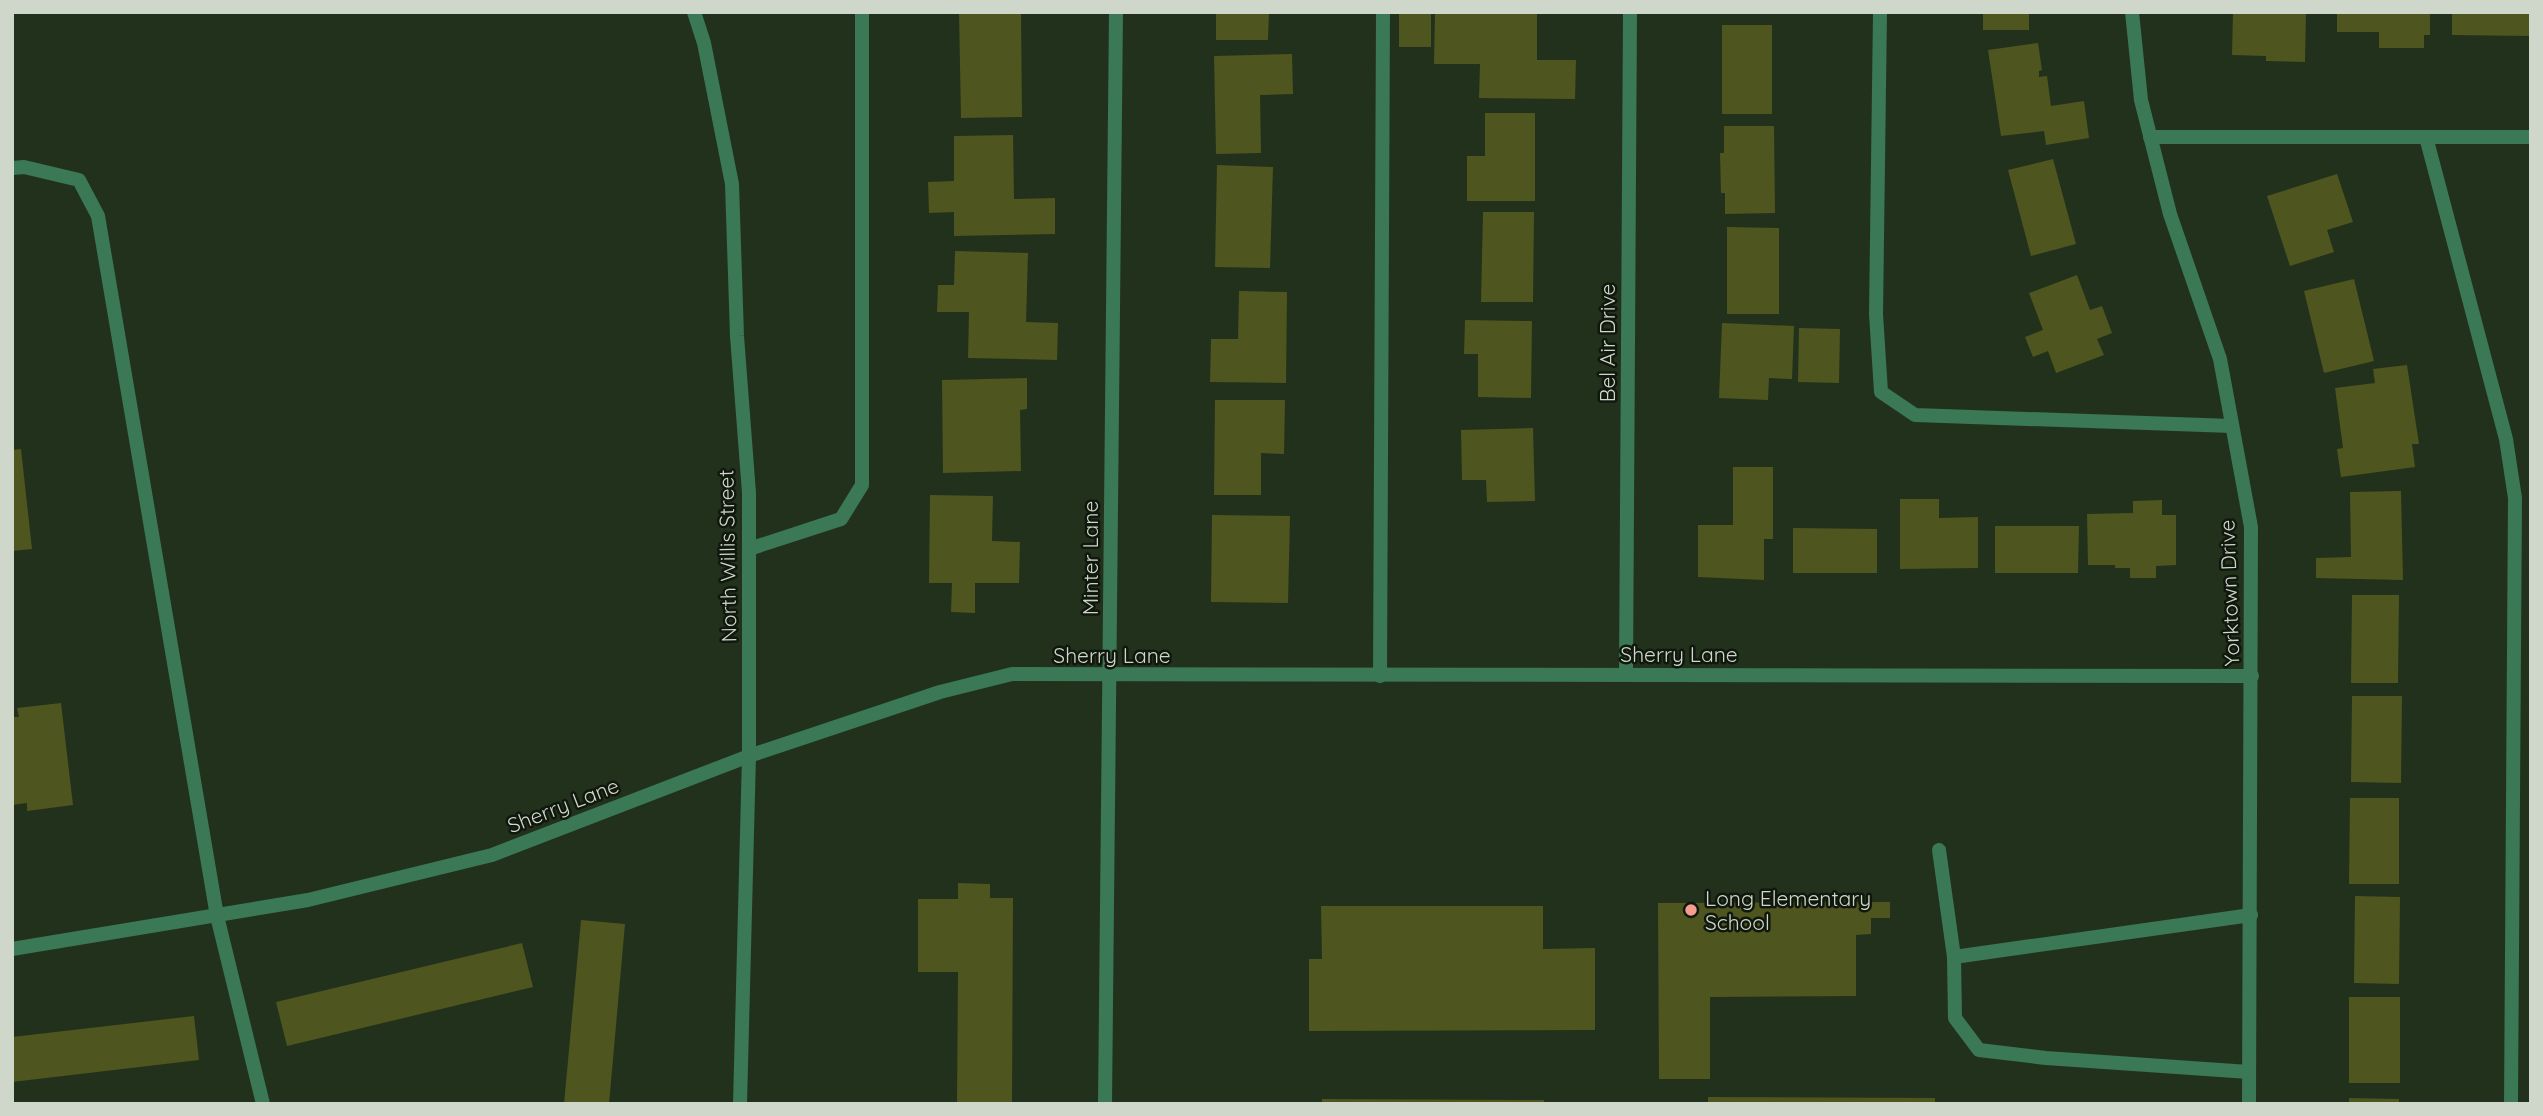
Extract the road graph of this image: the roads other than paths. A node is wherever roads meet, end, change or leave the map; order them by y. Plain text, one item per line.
1 (694, 12) edge
2 (862, 12) edge
3 (1116, 12) edge
4 (1383, 12) edge
5 (1630, 12) edge
6 (1880, 12) edge
7 (2132, 12) edge
8 (2150, 137) junction
9 (2426, 137) junction
10 (2531, 137) edge
11 (12, 168) edge
12 (2232, 426) junction
13 (749, 549) junction
14 (1626, 674) junction
15 (1110, 676) junction
16 (1380, 676) junction
17 (2252, 676) junction
18 (749, 755) junction
19 (1939, 850) dead end
20 (2251, 915) junction
21 (217, 916) junction
22 (14, 946) edge
23 (1954, 957) junction
24 (2249, 1072) junction
25 (263, 1104) edge
26 (740, 1104) edge
27 (1105, 1104) edge
28 (2249, 1104) edge
29 (2511, 1104) edge

1 - 13 street, North Willis Street
2 - 13 street
3 - 15 street, Minter Lane
4 - 16 street
5 - 14 street, Bel Air Drive
6 - 12 street
7 - 8 street, Yorktown Drive
8 - 9 street
8 - 12 street, Yorktown Drive
9 - 10 street
9 - 29 street
11 - 21 street
12 - 17 street, Yorktown Drive
13 - 18 street, North Willis Street
14 - 16 street, Sherry Lane
14 - 17 street, Sherry Lane
15 - 16 street, Sherry Lane
15 - 18 street, Sherry Lane
15 - 27 street, Minter Lane
17 - 20 street, Yorktown Drive
18 - 21 street, Sherry Lane
18 - 26 street, North Willis Street
19 - 23 street
20 - 23 street
20 - 24 street, Yorktown Drive
21 - 22 street, Sherry Lane
21 - 25 street
23 - 24 street
24 - 28 street, Yorktown Drive

